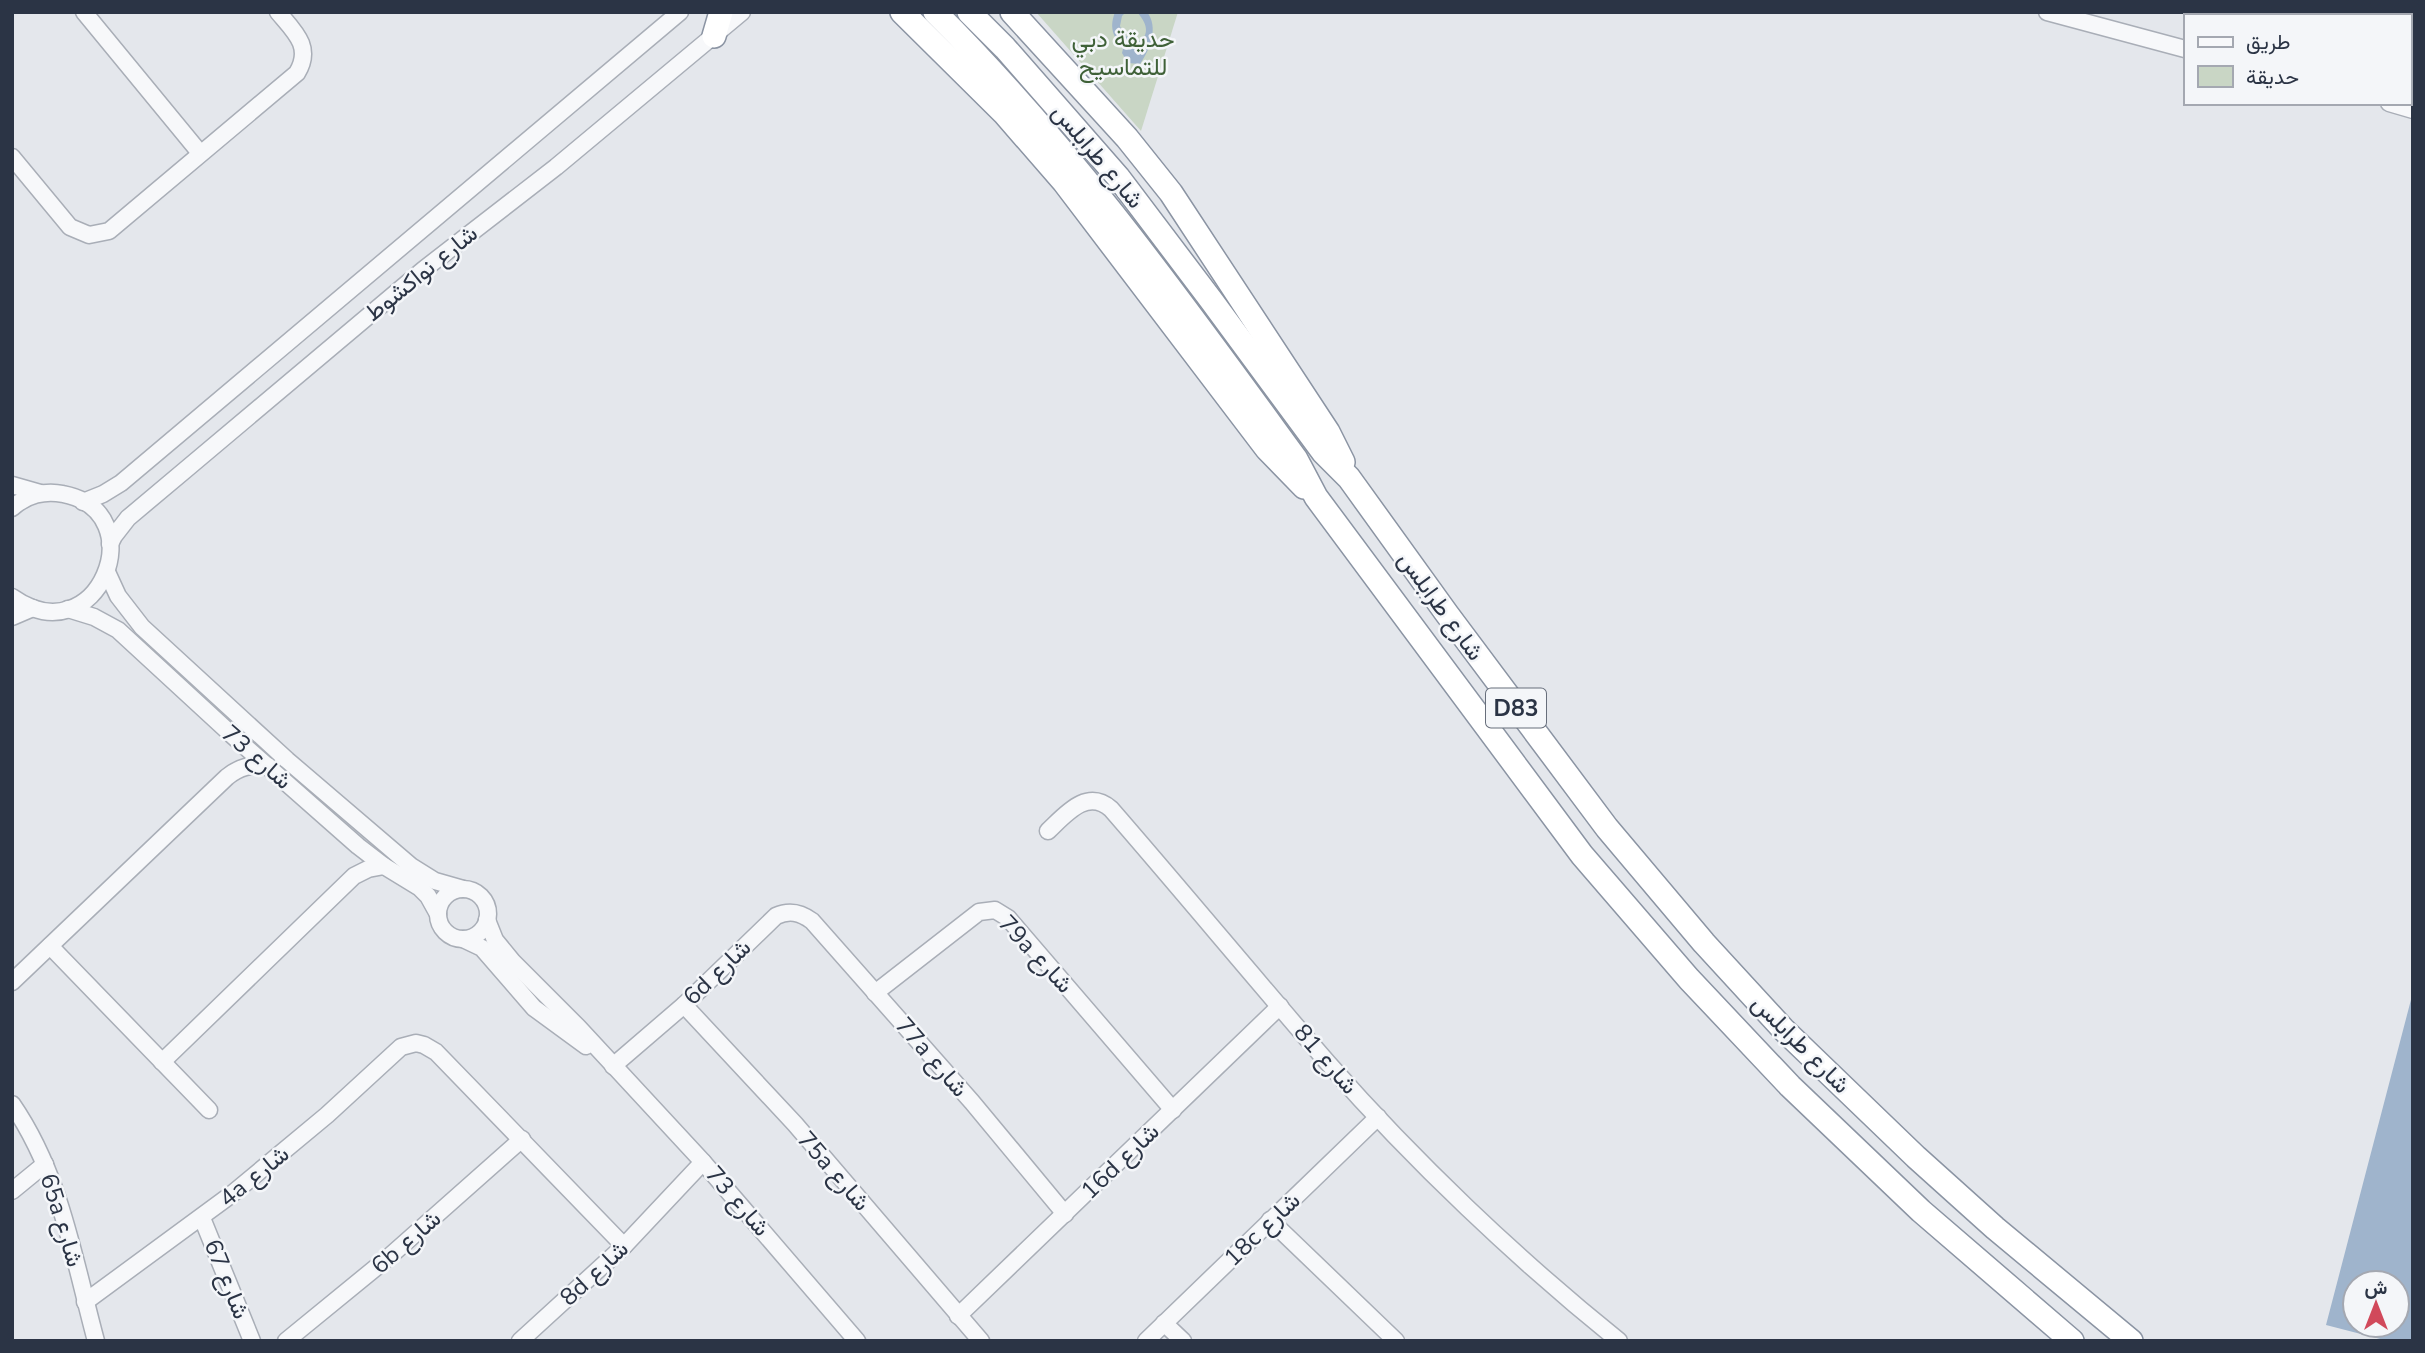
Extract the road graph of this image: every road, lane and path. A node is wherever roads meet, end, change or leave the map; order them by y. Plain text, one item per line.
1 (84, 12) edge
2 (278, 12) edge
3 (680, 12) edge
4 (721, 12) edge
5 (742, 12) edge
6 (902, 12) edge
7 (970, 12) edge
8 (1012, 12) edge
9 (2047, 12) edge
10 (937, 14) edge
11 (714, 36) junction
12 (2184, 49) edge
13 (2396, 105) edge
14 (2413, 110) edge
15 (200, 152) junction
16 (12, 157) edge
17 (1349, 478) junction
18 (12, 485) edge
19 (40, 493) junction
20 (1316, 498) junction
21 (83, 502) junction
22 (12, 508) edge
23 (110, 544) junction
24 (107, 572) junction
25 (12, 597) edge
26 (33, 608) junction
27 (68, 609) junction
28 (12, 617) edge
29 (232, 736) junction
30 (268, 766) junction
31 (227, 777) junction
32 (1048, 831) dead end
33 (358, 846) junction
34 (384, 866) junction
35 (354, 876) junction
36 (463, 889) junction
37 (790, 912) joint
38 (438, 914) junction
39 (487, 920) junction
40 (463, 939) junction
41 (50, 946) junction
42 (12, 982) edge
43 (875, 993) junction
44 (684, 1005) junction
45 (1280, 1006) junction
46 (162, 1062) junction
47 (616, 1069) junction
48 (12, 1104) edge
49 (209, 1110) dead end
50 (1173, 1110) junction
51 (1378, 1117) junction
52 (522, 1139) junction
53 (45, 1164) junction
54 (706, 1164) junction
55 (12, 1191) edge
56 (1065, 1214) junction
57 (202, 1218) junction
58 (1270, 1220) junction
59 (624, 1246) junction
60 (85, 1302) junction
61 (958, 1316) junction
62 (1164, 1323) junction
63 (96, 1341) edge
64 (253, 1341) edge
65 (286, 1341) edge
66 (520, 1341) edge
67 (857, 1341) edge
68 (981, 1341) edge
69 (1146, 1341) edge
70 (1183, 1341) edge
71 (1396, 1341) edge
72 (1619, 1341) edge
73 (2072, 1341) edge
74 (2131, 1341) edge

1 - 15 street
2 - 15 street
3 - 21 street, شارع نواكشوط
4 - 11 highway
5 - 11 street, شارع نواكشوط
6 - 20 highway
7 - 17 highway, شارع طرابلس / D83
8 - 17 highway
9 - 12 street
10 - 20 highway, شارع طرابلس / D83
11 - 23 street, شارع نواكشوط
13 - 14 street
15 - 16 street
17 - 74 highway, شارع طرابلس / D83
18 - 19 street
19 - 21 street
19 - 22 street
20 - 73 highway, شارع طرابلس / D83
21 - 23 street
23 - 24 street
24 - 27 street
24 - 36 street, شارع 73
25 - 26 street
26 - 27 street, شارع 73
26 - 28 street
27 - 29 street, شارع 73
29 - 30 street, شارع 73
29 - 31 street
30 - 31 street
30 - 33 street, شارع 73
31 - 41 street
32 - 45 street, شارع 81
33 - 34 street, شارع 73
33 - 35 street
34 - 35 street
34 - 38 street, شارع 73
35 - 46 street
36 - 38 street
36 - 39 street
37 - 43 street, 77a شارع
37 - 44 street, 6d شارع
38 - 40 street
39 - 40 street
39 - 47 street, شارع 73
40 - 47 street, شارع 73
41 - 42 street
41 - 46 street
43 - 50 street, 79a شارع
43 - 56 street, 77a شارع
44 - 47 street, 6d شارع
44 - 61 street, 75a شارع
45 - 50 street, 16d شارع
45 - 51 street, شارع 81
46 - 49 street
47 - 54 street, شارع 73
48 - 53 street, 65a شارع
50 - 56 street, 16d شارع
51 - 58 street, 18c شارع
51 - 72 street, شارع 81
52 - 57 street, 4a شارع
52 - 59 street
52 - 65 street, 6b شارع
53 - 55 street
53 - 60 street, 65a شارع
54 - 59 street, 8d شارع
54 - 67 street, شارع 73
56 - 61 street, 16d شارع
57 - 60 street, 4a شارع
57 - 64 street, شارع 67
58 - 62 street, 18c شارع
58 - 71 street
59 - 66 street, 8d شارع
60 - 63 street, 65a شارع
61 - 68 street, 75a شارع
62 - 69 street, 18c شارع
62 - 70 street

